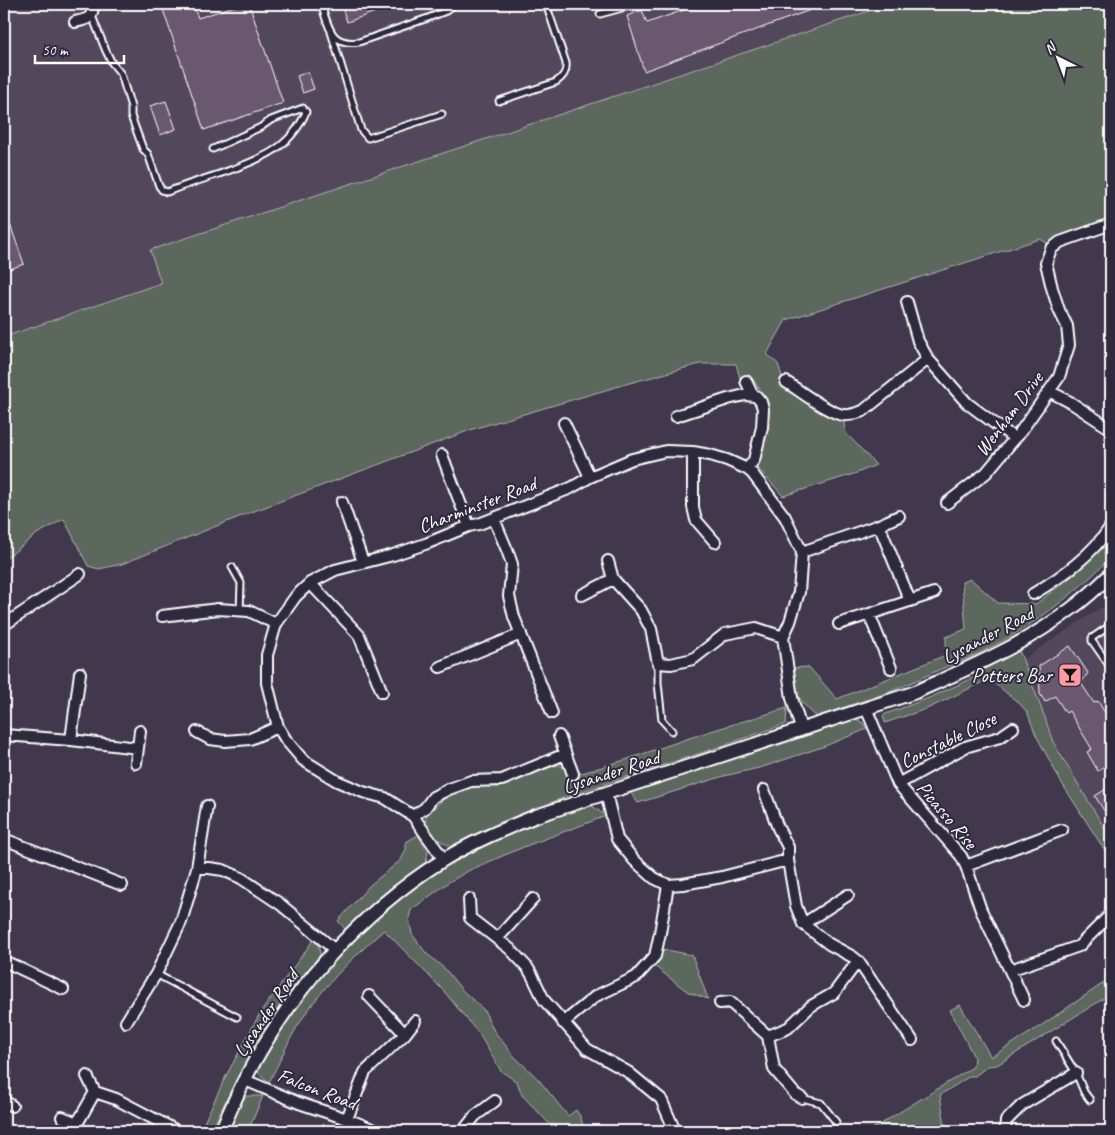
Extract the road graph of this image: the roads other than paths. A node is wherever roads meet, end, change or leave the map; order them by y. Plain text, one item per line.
1 (93, 4) edge
2 (321, 4) edge
3 (454, 4) edge
4 (546, 4) edge
5 (638, 4) edge
6 (600, 14) dead end
7 (92, 16) junction
8 (75, 22) dead end
9 (330, 32) junction
10 (498, 101) dead end
11 (442, 114) dead end
12 (214, 149) dead end
13 (1111, 224) edge
14 (907, 302) dead end
15 (928, 359) junction
16 (746, 380) dead end
17 (786, 382) dead end
18 (1049, 391) junction
19 (753, 396) junction
20 (676, 416) dead end
21 (564, 423) dead end
22 (1111, 429) edge
23 (1014, 438) junction
24 (693, 452) junction
25 (442, 455) dead end
26 (747, 469) junction
27 (590, 477) junction
28 (342, 502) dead end
29 (947, 503) dead end
30 (899, 516) dead end
31 (494, 519) junction
32 (879, 525) junction
33 (469, 526) junction
34 (1111, 526) edge
35 (715, 542) dead end
36 (802, 552) junction
37 (608, 561) dead end
38 (363, 562) junction
39 (232, 566) dead end
40 (80, 574) dead end
41 (1111, 574) edge
42 (613, 579) junction
43 (310, 584) junction
44 (934, 593) dead end
45 (1034, 594) dead end
46 (582, 595) dead end
47 (910, 601) junction
48 (240, 611) junction
49 (869, 614) junction
50 (162, 616) dead end
51 (276, 624) junction
52 (839, 624) dead end
53 (4, 625) edge
54 (1111, 625) edge
55 (521, 634) junction
56 (783, 637) junction
57 (658, 663) junction
58 (440, 667) dead end
59 (891, 668) dead end
60 (1111, 668) edge
61 (80, 673) dead end
62 (382, 692) dead end
63 (866, 708) junction
64 (552, 713) dead end
65 (278, 727) junction
66 (1013, 728) dead end
67 (801, 729) junction
68 (140, 731) dead end
69 (672, 731) dead end
70 (197, 732) dead end
71 (4, 735) edge
72 (559, 736) dead end
73 (71, 740) junction
74 (138, 748) junction
75 (565, 754) junction
76 (136, 763) dead end
77 (573, 774) dead end
78 (898, 784) junction
79 (764, 790) dead end
80 (606, 793) junction
81 (207, 806) dead end
82 (413, 816) junction
83 (1062, 830) dead end
84 (4, 839) edge
85 (444, 860) junction
86 (788, 860) junction
87 (966, 866) junction
88 (197, 868) junction
89 (122, 885) dead end
90 (668, 885) junction
91 (848, 895) dead end
92 (533, 898) dead end
93 (469, 899) dead end
94 (1111, 914) edge
95 (802, 924) junction
96 (497, 939) junction
97 (335, 950) junction
98 (4, 961) edge
99 (858, 961) junction
100 (1010, 970) junction
101 (156, 974) junction
102 (63, 989) dead end
103 (369, 996) dead end
104 (1024, 1000) dead end
105 (720, 1002) dead end
106 (237, 1017) dead end
107 (561, 1020) junction
108 (416, 1021) dead end
109 (126, 1022) dead end
110 (405, 1034) junction
111 (768, 1036) junction
112 (912, 1040) dead end
113 (1056, 1041) dead end
114 (1076, 1073) junction
115 (87, 1076) dead end
116 (245, 1080) junction
117 (95, 1092) junction
118 (802, 1098) joint
119 (1090, 1100) dead end
120 (495, 1101) dead end
121 (62, 1117) dead end
122 (347, 1119) junction
123 (836, 1122) dead end
124 (177, 1131) edge
125 (221, 1131) edge
126 (377, 1131) edge
127 (463, 1131) edge
128 (676, 1131) edge
129 (1005, 1131) edge

1 - 7 street
2 - 9 lane
3 - 9 lane
4 - 10 lane
5 - 6 lane
7 - 8 street
7 - 12 lane
9 - 11 lane
13 - 18 street, Wenham Drive
14 - 15 street
15 - 17 street
15 - 23 street
16 - 19 street
18 - 22 street
18 - 23 street, Wenham Drive
19 - 20 street
19 - 26 street
21 - 27 street
23 - 29 street, Wenham Drive
24 - 26 street, Charminster Road
24 - 27 street, Charminster Road
24 - 35 street
25 - 33 street
26 - 36 street, Charminster Road
27 - 31 street, Charminster Road
28 - 38 street
30 - 32 street
31 - 33 street, Charminster Road
31 - 55 street
32 - 36 street
32 - 47 street
33 - 38 street, Charminster Road
34 - 45 street
36 - 56 street
37 - 42 street
38 - 43 street, Charminster Road
39 - 48 lane
40 - 53 street
41 - 63 street, Lysander Road
42 - 46 street
42 - 57 street
43 - 51 street, Charminster Road
43 - 62 street
44 - 47 street
47 - 49 street
48 - 50 street
48 - 51 street
49 - 52 street
49 - 59 street
51 - 65 street, Charminster Road
54 - 60 lane
55 - 58 street
55 - 64 street
56 - 57 street
56 - 67 street
57 - 69 lane
61 - 73 street
63 - 67 street, Lysander Road
63 - 78 street, Picasso Rise
65 - 70 street
65 - 82 street, Charminster Road
66 - 78 street, Constable Close
67 - 80 street, Lysander Road
68 - 74 street
71 - 73 street
72 - 75 street
73 - 74 street
74 - 76 street
75 - 77 street
75 - 82 street
78 - 87 street, Picasso Rise
79 - 86 street
80 - 85 street, Lysander Road
80 - 90 street
81 - 88 street
82 - 85 street, Charminster Road
83 - 87 street
84 - 89 street
85 - 97 street, Lysander Road
86 - 90 street
86 - 95 street
87 - 100 street, Picasso Rise
88 - 97 street
88 - 101 street
90 - 107 street
91 - 95 street
92 - 96 street
93 - 96 street
94 - 100 street
95 - 99 street
96 - 107 street
97 - 116 street, Lysander Road
98 - 102 street
99 - 111 street
99 - 112 street
100 - 104 street, Picasso Rise
101 - 106 lane
101 - 109 street
103 - 110 street
105 - 111 street
107 - 128 street
108 - 110 street
110 - 122 street
111 - 118 street
113 - 114 lane
114 - 119 lane
114 - 129 street
115 - 117 street
116 - 122 street, Falcon Road
116 - 125 street, Lysander Road
117 - 121 street
117 - 124 street
118 - 123 lane
120 - 127 street
122 - 126 street, Falcon Road

